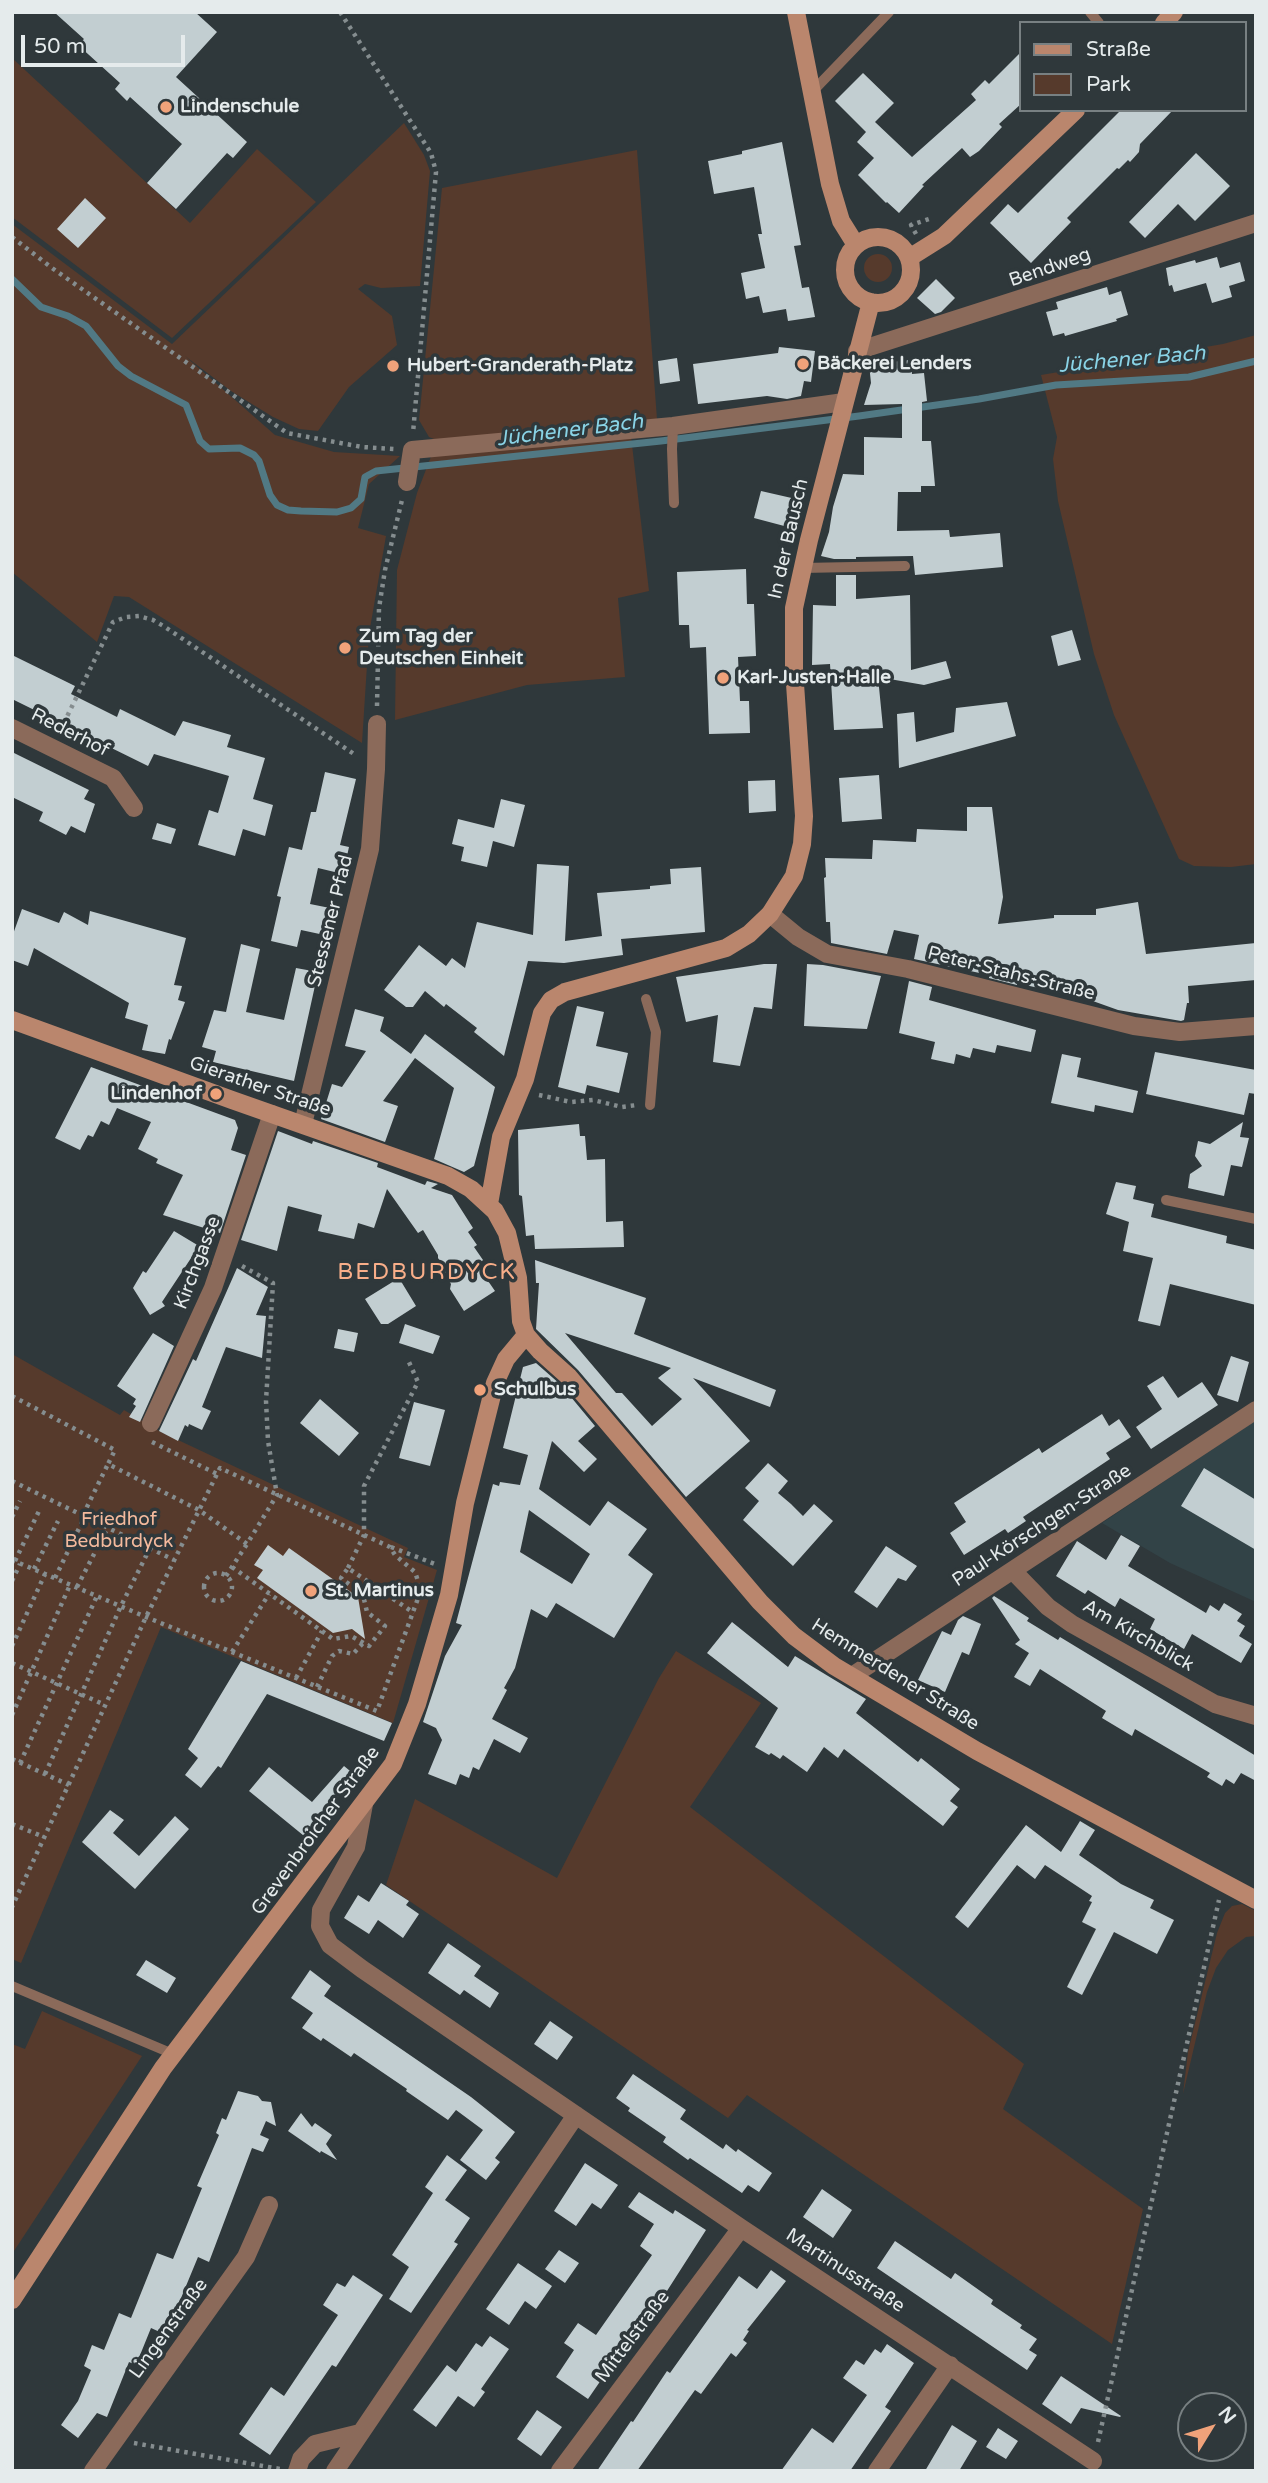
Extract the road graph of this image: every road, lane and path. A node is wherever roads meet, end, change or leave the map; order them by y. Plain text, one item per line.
1 (340, 12) edge
2 (796, 12) edge
3 (889, 12) edge
4 (812, 92) junction
5 (1074, 112) edge
6 (1256, 223) edge
7 (12, 237) edge
8 (856, 245) junction
9 (909, 258) junction
10 (871, 302) junction
11 (857, 351) junction
12 (844, 404) junction
13 (673, 430) junction
14 (411, 455) junction
15 (407, 482) joint
16 (674, 503) dead end
17 (905, 566) dead end
18 (802, 568) junction
19 (377, 724) joint
20 (12, 728) edge
21 (52, 747) junction
22 (376, 769) junction
23 (134, 808) dead end
24 (770, 914) junction
25 (646, 999) dead end
26 (12, 1020) edge
27 (1256, 1026) edge
28 (521, 1090) junction
29 (650, 1105) joint
30 (272, 1114) junction
31 (303, 1124) junction
32 (1166, 1200) dead end
33 (489, 1204) junction
34 (1256, 1219) edge
35 (225, 1256) junction
36 (526, 1335) junction
37 (408, 1360) dead end
38 (12, 1396) edge
39 (1256, 1410) edge
40 (151, 1423) joint
41 (108, 1464) junction
42 (217, 1474) junction
43 (12, 1481) edge
44 (277, 1494) junction
45 (20, 1501) dead end
46 (199, 1510) junction
47 (38, 1511) dead end
48 (84, 1516) junction
49 (12, 1517) edge
50 (58, 1521) dead end
51 (108, 1527) junction
52 (364, 1535) junction
53 (247, 1544) junction
54 (390, 1547) junction
55 (150, 1548) junction
56 (174, 1560) junction
57 (16, 1562) edge
58 (431, 1563) dead end
59 (232, 1567) junction
60 (348, 1568) junction
61 (34, 1569) junction
62 (1013, 1571) junction
63 (45, 1574) junction
64 (226, 1576) junction
65 (55, 1578) junction
66 (12, 1581) edge
67 (71, 1585) junction
68 (77, 1587) junction
69 (269, 1593) junction
70 (97, 1596) junction
71 (121, 1606) junction
72 (414, 1613) junction
73 (146, 1617) junction
74 (322, 1631) junction
75 (363, 1643) junction
76 (12, 1646) edge
77 (232, 1652) junction
78 (12, 1663) edge
79 (32, 1672) junction
80 (852, 1676) junction
81 (296, 1678) junction
82 (57, 1683) junction
83 (317, 1687) junction
84 (81, 1694) junction
85 (105, 1705) junction
86 (12, 1715) edge
87 (1256, 1716) edge
88 (12, 1759) edge
89 (20, 1763) junction
90 (45, 1774) junction
91 (69, 1785) junction
92 (364, 1804) junction
93 (12, 1824) edge
94 (44, 1838) junction
95 (1223, 1882) junction
96 (1256, 1900) edge
97 (12, 1907) edge
98 (12, 1986) edge
99 (173, 2054) junction
100 (576, 2115) junction
101 (269, 2205) dead end
102 (741, 2228) junction
103 (12, 2300) edge
104 (950, 2365) junction
105 (359, 2433) junction
106 (116, 2439) junction
107 (1093, 2461) joint
108 (93, 2471) edge
109 (292, 2471) edge
110 (297, 2471) edge
111 (335, 2471) edge
112 (560, 2471) edge
113 (877, 2471) edge

1 - 14 path
2 - 4 street
3 - 4 lane
4 - 8 street
5 - 9 street
6 - 11 street, Bendweg
7 - 14 path
8 - 9 street
8 - 10 street
9 - 10 street
10 - 11 street, In der Bausch
11 - 12 street, In der Bausch
12 - 13 street
12 - 18 street, In der Bausch
13 - 14 street
13 - 16 lane
14 - 15 street
15 - 19 path
17 - 18 lane
18 - 24 street, In der Bausch
19 - 22 street, Stessener Pfad
20 - 21 street, Rederhof
21 - 22 path
21 - 23 street, Rederhof
22 - 31 street, Stessener Pfad
24 - 27 street, Peter-Stahs-Straße
24 - 28 street
25 - 29 lane
26 - 30 street, Gierather Straße
28 - 29 path
28 - 33 street
30 - 31 street, Gierather Straße
30 - 35 street, Kirchgasse
31 - 33 street, Gierather Straße
32 - 34 lane
33 - 36 street
35 - 40 street, Kirchgasse
35 - 44 path
36 - 80 street, Hemmerdener Straße
36 - 92 street, Grevenbroicher Straße
37 - 52 path
38 - 41 path
39 - 62 street, Paul-Körschgen-Straße
40 - 42 path
41 - 46 path
41 - 48 path
42 - 44 path
42 - 46 path
43 - 48 path
44 - 52 path
44 - 53 path
45 - 49 path
46 - 53 path
46 - 56 path
47 - 57 path
48 - 51 path
48 - 65 path
50 - 61 path
51 - 55 path
51 - 68 path
52 - 54 path
52 - 60 path
53 - 59 path
54 - 58 path
54 - 72 path
55 - 56 path
55 - 71 path
56 - 73 path
57 - 61 path
57 - 66 path
59 - 64 path
59 - 69 path
60 - 72 path
60 - 75 path
61 - 63 path
62 - 80 street, Paul-Körschgen-Straße
62 - 87 street, Am Kirchblick
63 - 65 path
63 - 76 path
64 - 64 path
65 - 67 path
67 - 68 path
67 - 79 path
68 - 70 path
69 - 74 path
69 - 77 path
70 - 71 path
70 - 82 path
71 - 73 path
71 - 84 path
72 - 83 path
73 - 77 path
73 - 85 path
74 - 75 path
74 - 81 path
75 - 83 path
77 - 81 path
78 - 79 path
79 - 82 path
79 - 86 path
80 - 95 street, Hemmerdener Straße
81 - 83 path
82 - 84 path
82 - 89 path
84 - 85 path
84 - 90 path
85 - 91 path
88 - 89 path
89 - 90 path
90 - 91 path
91 - 94 path
92 - 99 street, Grevenbroicher Straße
92 - 100 street, Martinusstraße
93 - 94 path
94 - 97 path
95 - 96 street, Hemmerdener Straße
95 - 107 path
98 - 99 lane
99 - 103 street, Grevenbroicher Straße
100 - 102 street, Martinusstraße
100 - 105 street
101 - 106 street, Lingenstraße
102 - 104 street, Martinusstraße
102 - 112 street, Mittelstraße
104 - 107 street, Martinusstraße
104 - 113 street
105 - 110 street
105 - 111 street
106 - 108 street, Lingenstraße
106 - 109 path

